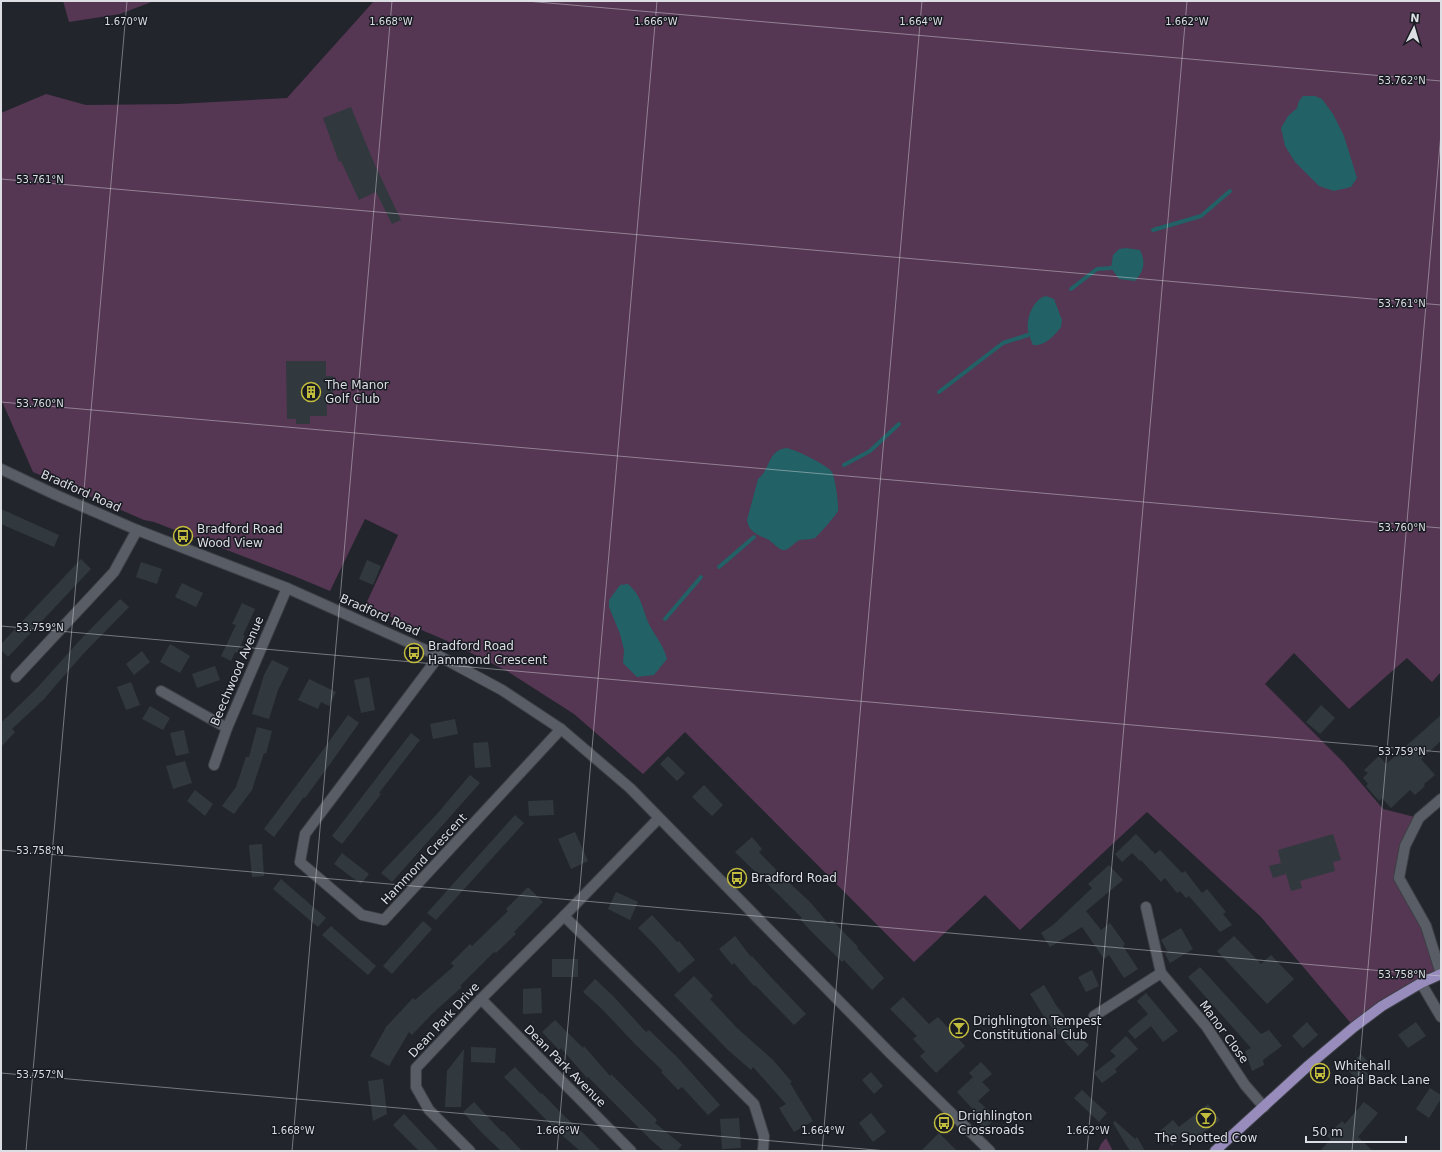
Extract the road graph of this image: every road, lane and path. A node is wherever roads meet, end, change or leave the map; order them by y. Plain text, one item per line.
1 (1, 469) edge
2 (137, 530) junction
3 (287, 588) junction
4 (439, 656) junction
5 (16, 677) dead end
6 (161, 691) dead end
7 (227, 728) junction
8 (561, 730) junction
9 (214, 765) dead end
10 (1441, 798) edge
11 (660, 818) junction
12 (1146, 907) dead end
13 (564, 916) junction
14 (1161, 973) junction
15 (1441, 974) edge
16 (1421, 983) junction
17 (481, 999) junction
18 (1094, 1016) dead end
19 (1441, 1017) edge
20 (1264, 1107) junction
21 (470, 1151) edge
22 (631, 1151) edge
23 (763, 1151) edge
24 (990, 1151) edge
25 (1215, 1151) edge

1 - 2 street, Bradford Road
2 - 3 street, Bradford Road
2 - 5 street
3 - 4 street, Bradford Road
3 - 7 street, Beechwood Avenue
4 - 8 street, Bradford Road
4 - 8 street, Hammond Crescent
6 - 7 street
7 - 9 street, Beechwood Avenue
8 - 11 street, Bradford Road
10 - 15 street
11 - 13 street, Dean Park Drive
11 - 24 street, Bradford Road
12 - 14 street, Manor Close
13 - 17 street, Dean Park Drive
13 - 23 street
14 - 18 street
14 - 20 street, Manor Close
15 - 16 main road
16 - 19 street
16 - 20 main road
17 - 21 street, Dean Park Drive
17 - 22 street, Dean Park Avenue
20 - 25 main road

